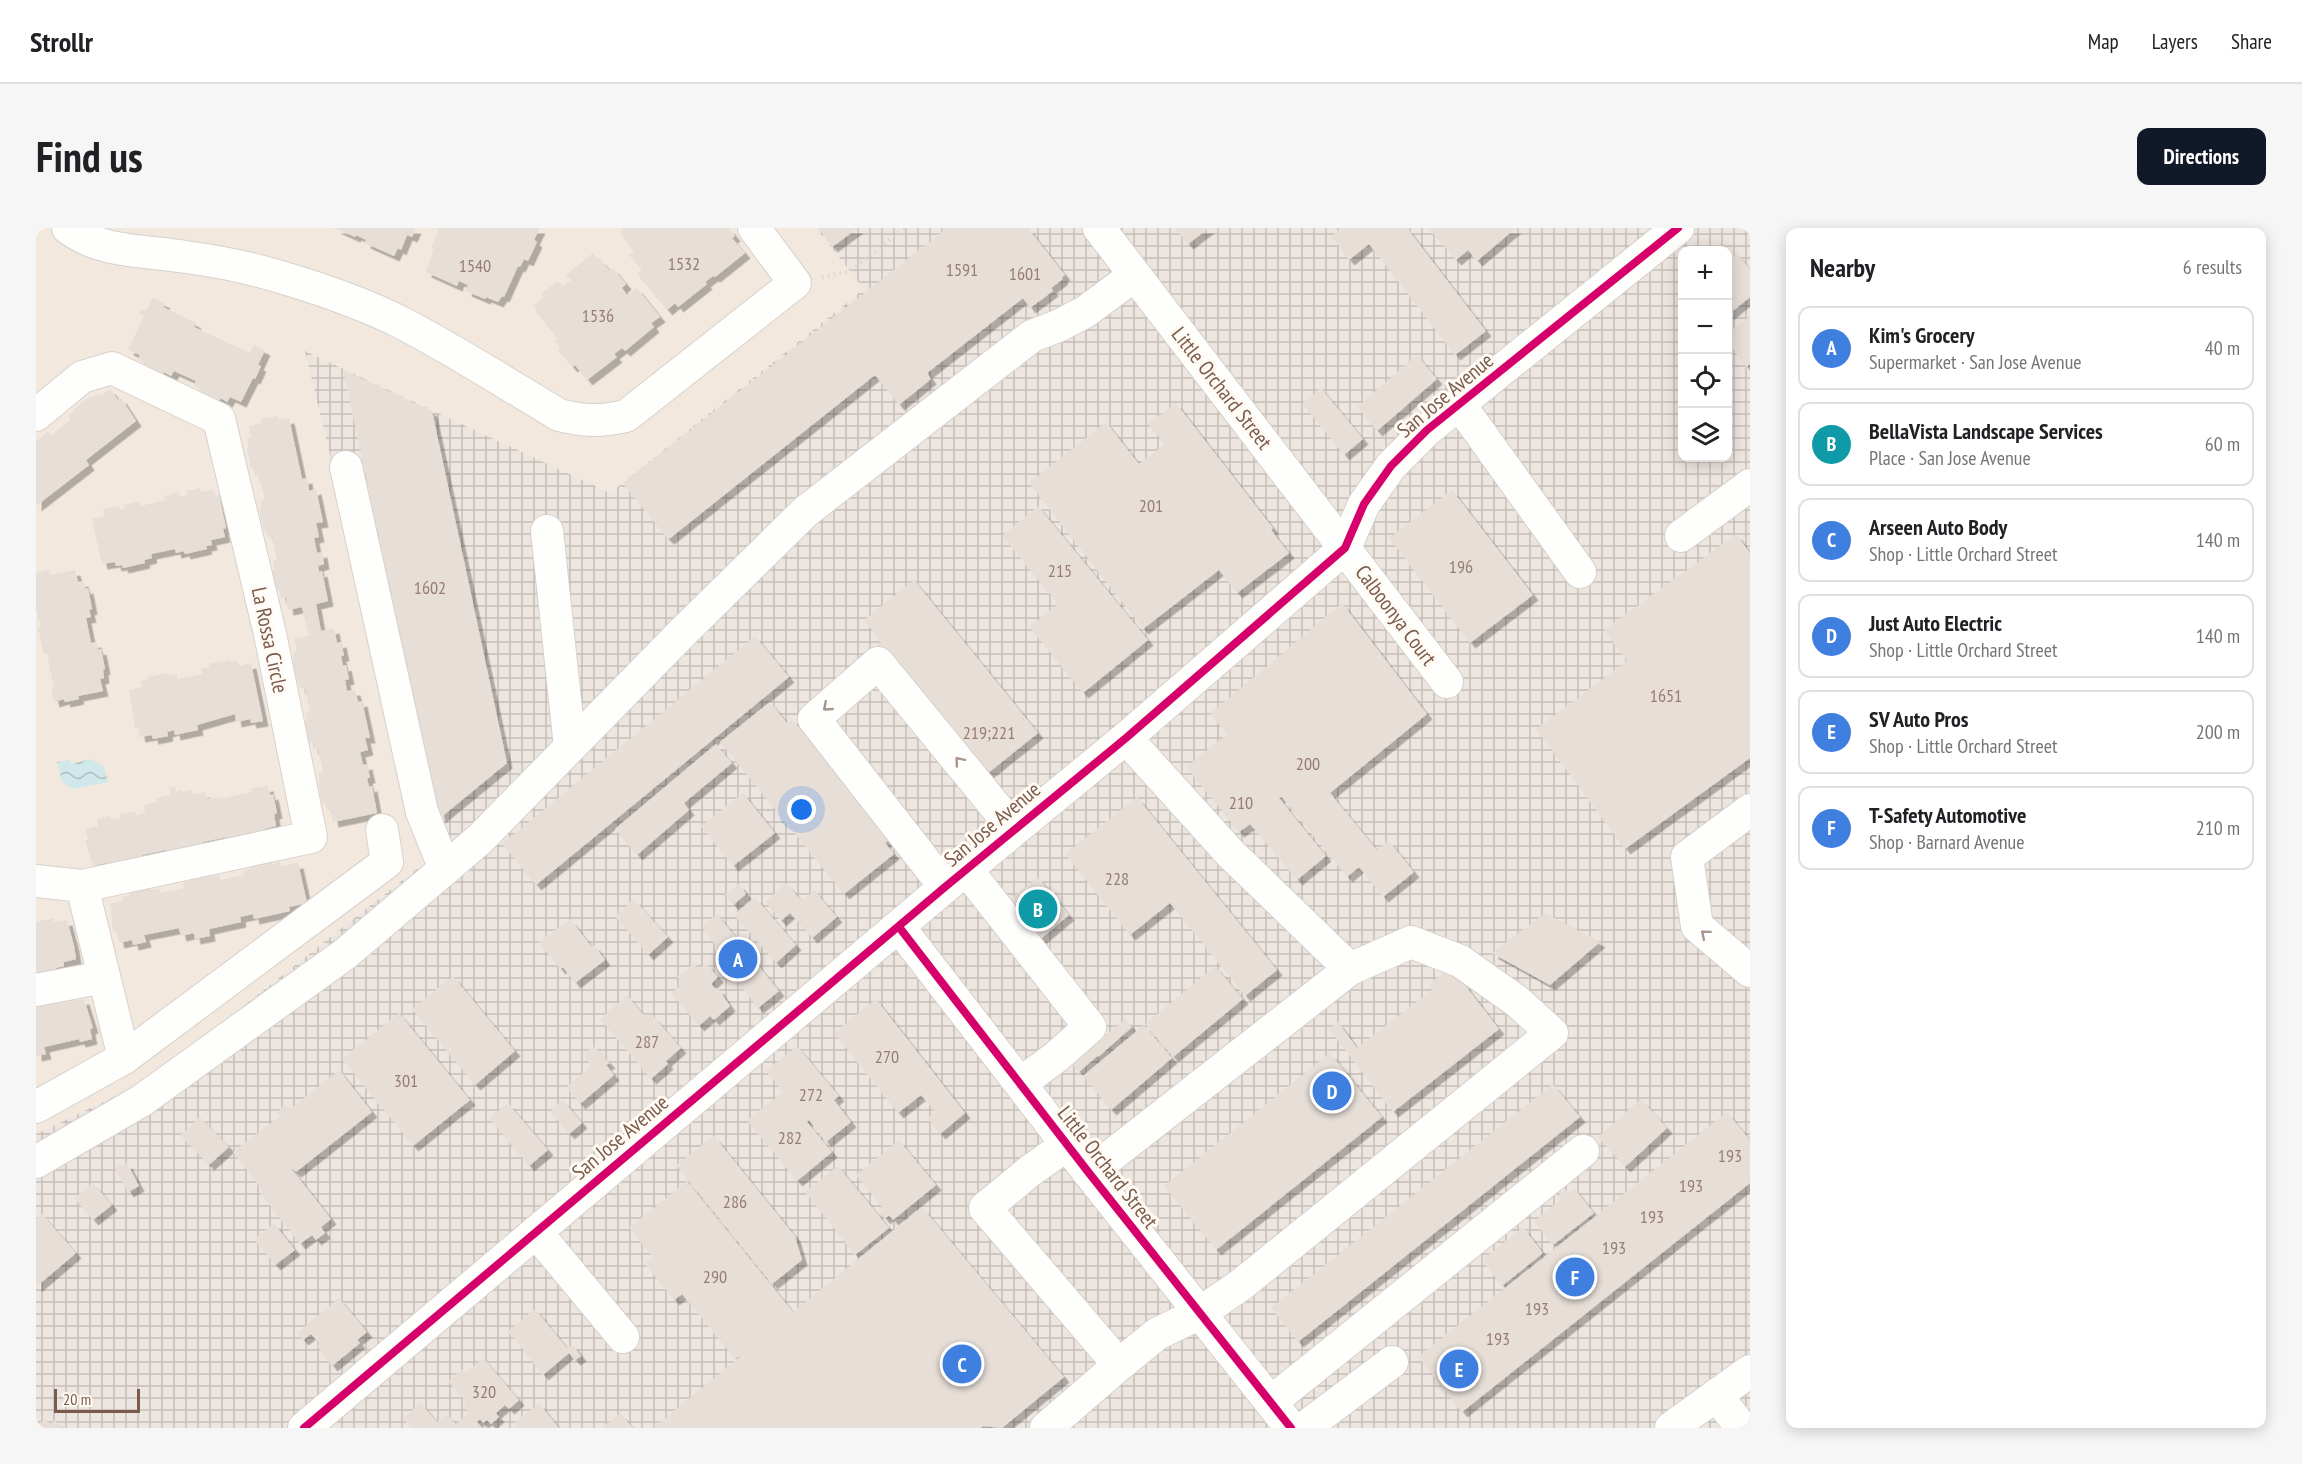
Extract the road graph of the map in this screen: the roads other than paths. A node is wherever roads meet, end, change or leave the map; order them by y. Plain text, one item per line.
1 (69, 228) edge
2 (754, 228) edge
3 (1099, 228) edge
4 (1677, 228) edge
5 (1135, 275) junction
6 (1460, 405) junction
7 (36, 415) edge
8 (346, 467) dead end
9 (1750, 485) edge
10 (547, 531) dead end
11 (1681, 536) dead end
12 (1345, 548) junction
13 (1580, 572) dead end
14 (1447, 682) dead end
15 (1126, 738) junction
16 (570, 747) junction
17 (1750, 810) edge
18 (1005, 817) junction
19 (382, 830) dead end
20 (445, 869) junction
21 (956, 878) junction
22 (36, 881) edge
23 (82, 886) junction
24 (899, 927) junction
25 (1350, 969) junction
26 (1750, 971) edge
27 (104, 976) junction
28 (36, 990) edge
29 (124, 1058) junction
30 (1021, 1083) junction
31 (36, 1107) edge
32 (1068, 1144) junction
33 (1583, 1151) dead end
34 (36, 1162) edge
35 (1089, 1173) junction
36 (536, 1232) junction
37 (1200, 1313) junction
38 (623, 1337) dead end
39 (1392, 1362) dead end
40 (1119, 1365) junction
41 (1750, 1371) edge
42 (1716, 1395) junction
43 (1271, 1402) junction
44 (304, 1428) edge
45 (1046, 1428) edge
46 (1292, 1428) edge
47 (1304, 1428) edge
48 (1671, 1428) edge
49 (1742, 1428) edge

1 - 2 street
3 - 5 street, Little Orchard Street
4 - 6 street, San Jose Avenue
5 - 12 street, Little Orchard Street
5 - 16 street
6 - 12 street, San Jose Avenue
6 - 13 street
7 - 23 street, La Rossa Circle
8 - 20 street
9 - 11 street
10 - 16 street
12 - 14 street, Calboonya Court
12 - 15 street, San Jose Avenue
15 - 18 street, San Jose Avenue
15 - 25 street
16 - 20 street
26 -> 17 street
18 - 21 street, San Jose Avenue
18 -> 21 street
19 - 29 street
20 - 34 street
21 - 24 street, San Jose Avenue
21 - 30 street
22 - 23 street, La Rossa Circle
23 - 27 street
24 - 30 street, Little Orchard Street
24 - 36 street, San Jose Avenue
25 - 35 street
25 - 37 street
27 - 28 street
27 - 29 street
29 - 31 street
30 - 32 street, Little Orchard Street
32 - 35 street, Little Orchard Street
32 - 40 street
33 - 43 street
35 - 37 street, Little Orchard Street
36 - 38 street
36 - 44 street, San Jose Avenue
37 - 40 street
37 - 43 street, Little Orchard Street
39 - 47 street
40 - 45 street
41 - 42 street
42 - 48 street
42 - 49 street
43 - 46 street, Little Orchard Street

